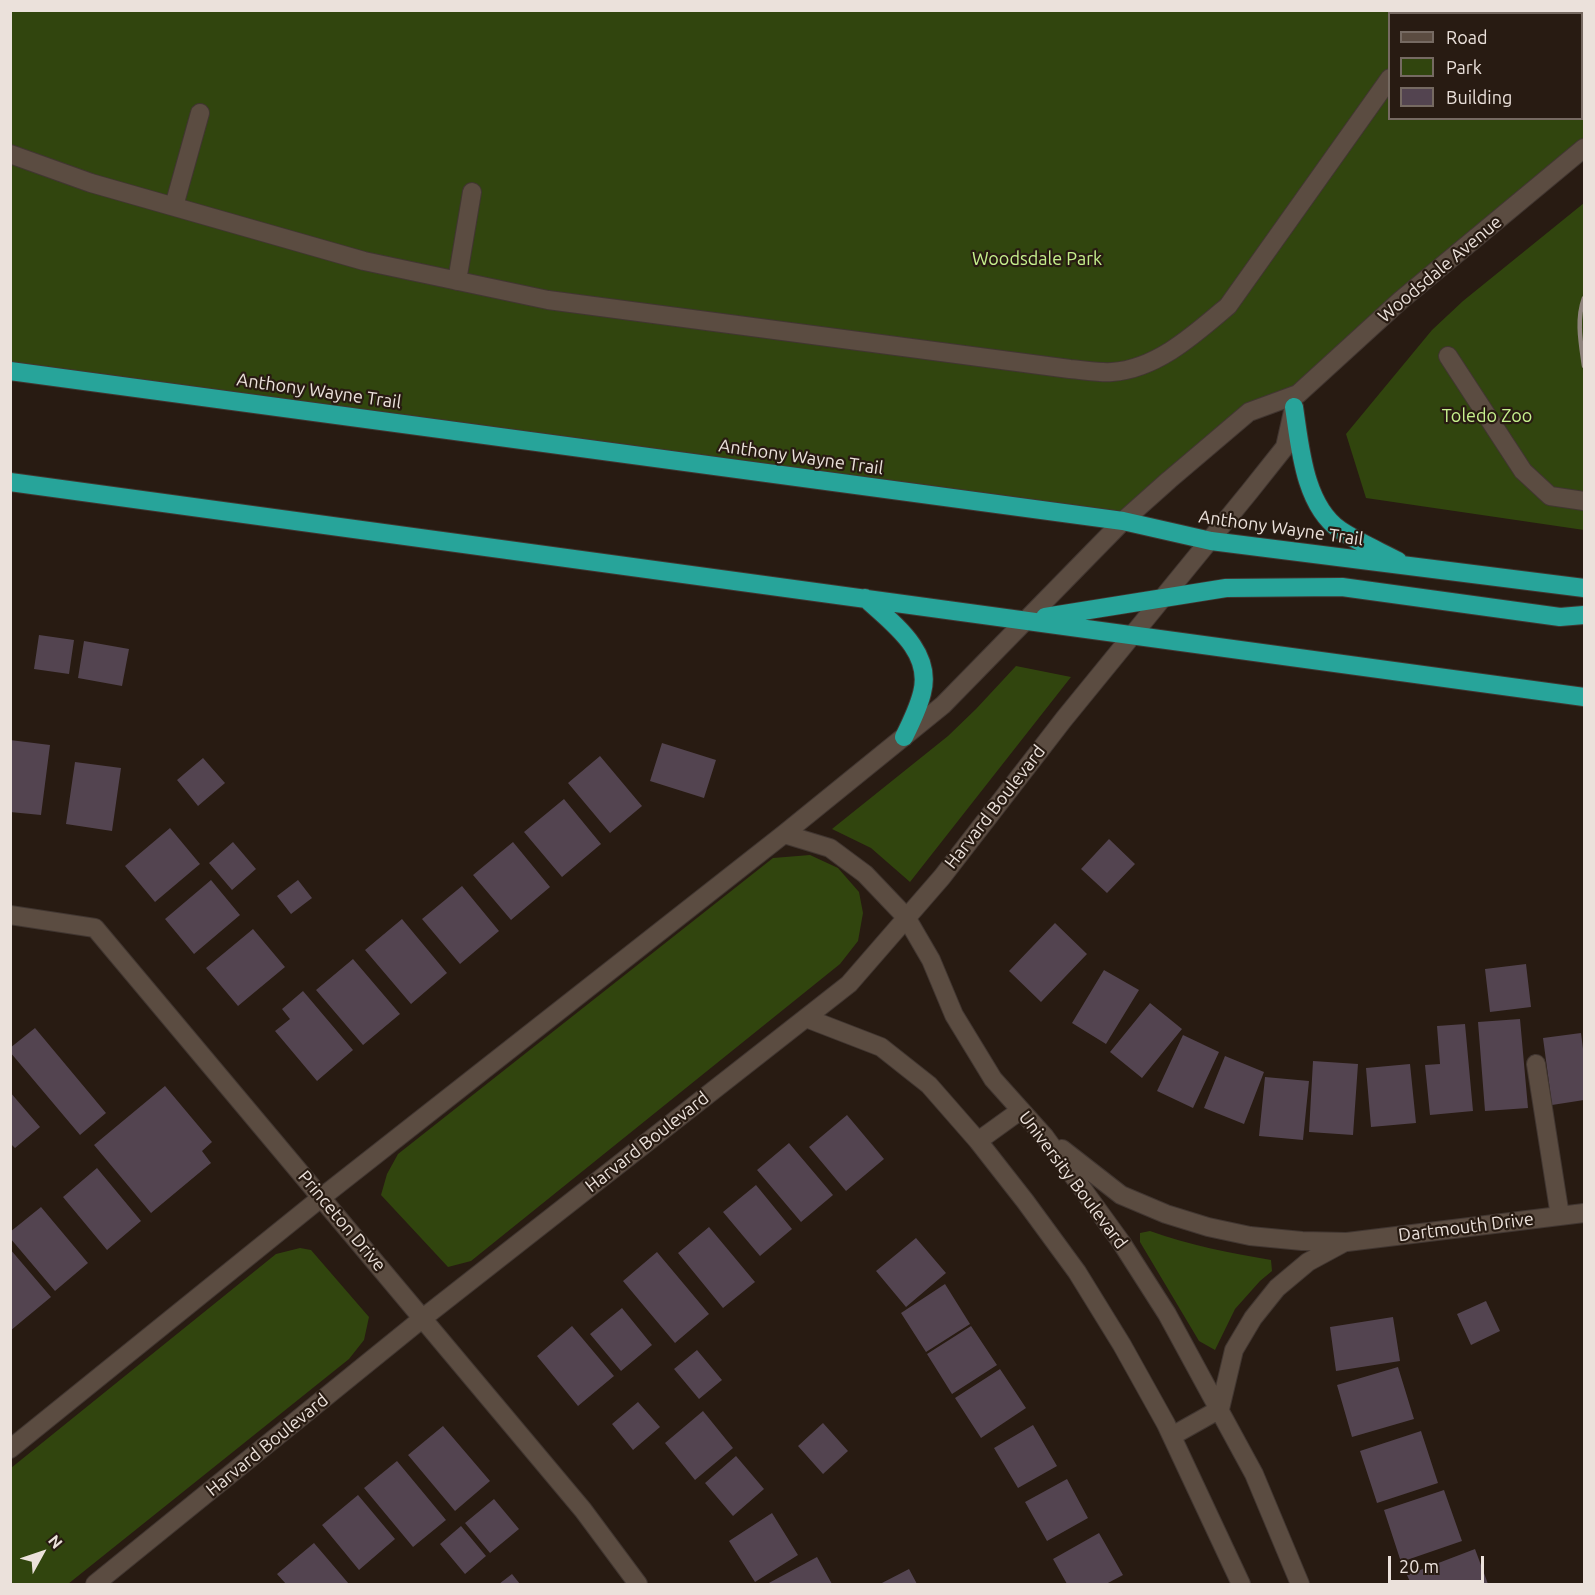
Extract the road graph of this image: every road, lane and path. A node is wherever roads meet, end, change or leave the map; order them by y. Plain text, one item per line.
1 (1388, 79) edge
2 (200, 113) dead end
3 (1584, 148) edge
4 (10, 154) edge
5 (472, 192) dead end
6 (174, 206) junction
7 (457, 281) junction
8 (1448, 356) dead end
9 (10, 371) edge
10 (1296, 400) junction
11 (10, 482) edge
12 (1584, 501) edge
13 (1123, 521) junction
14 (1211, 541) junction
15 (1407, 566) junction
16 (1584, 588) edge
17 (865, 598) junction
18 (1162, 599) junction
19 (1584, 615) edge
20 (1026, 620) junction
21 (1133, 634) junction
22 (1584, 697) edge
23 (904, 737) junction
24 (784, 834) junction
25 (10, 915) edge
26 (906, 917) junction
27 (806, 1018) junction
28 (1536, 1064) dead end
29 (1021, 1110) junction
30 (1036, 1127) junction
31 (978, 1141) junction
32 (322, 1197) junction
33 (1584, 1213) edge
34 (1560, 1216) junction
35 (1347, 1242) junction
36 (423, 1318) junction
37 (1220, 1409) junction
38 (1172, 1436) junction
39 (10, 1449) edge
40 (95, 1584) edge
41 (638, 1584) edge
42 (1241, 1584) edge
43 (1300, 1584) edge

1 - 7 street
2 - 6 street
3 - 10 street, Woodsdale Avenue
4 - 6 street
5 - 7 street
6 - 7 street
8 - 12 street
9 - 13 highway, Anthony Wayne Trail
10 - 13 street, Woodsdale Avenue
10 - 14 street
10 - 15 highway
11 - 17 highway
13 - 14 highway, Anthony Wayne Trail
13 - 20 street, Woodsdale Avenue
14 - 15 highway, Anthony Wayne Trail
14 - 18 street
15 - 16 highway, Anthony Wayne Trail
17 - 20 highway
17 - 23 highway
18 - 19 highway
18 - 20 highway
18 - 21 street
20 - 21 highway
20 - 23 street
21 - 22 highway
21 - 26 street, Harvard Boulevard
23 - 24 street
24 - 26 street, University Boulevard
24 - 32 street
25 - 32 street, Princeton Drive
26 - 27 street, Harvard Boulevard
26 - 29 street, University Boulevard
27 - 31 street
27 - 36 street, Harvard Boulevard
28 - 34 street
29 - 30 street, University Boulevard
29 - 31 street
30 - 35 street, Dartmouth Drive
30 - 37 street, University Boulevard
31 - 38 street
32 - 36 street, Princeton Drive
32 - 39 street
33 - 34 street, Dartmouth Drive
34 - 35 street, Dartmouth Drive
35 - 37 street, Dartmouth Drive
36 - 40 street, Harvard Boulevard
36 - 41 street, Princeton Drive
37 - 38 street
37 - 43 street, University Boulevard
38 - 42 street

